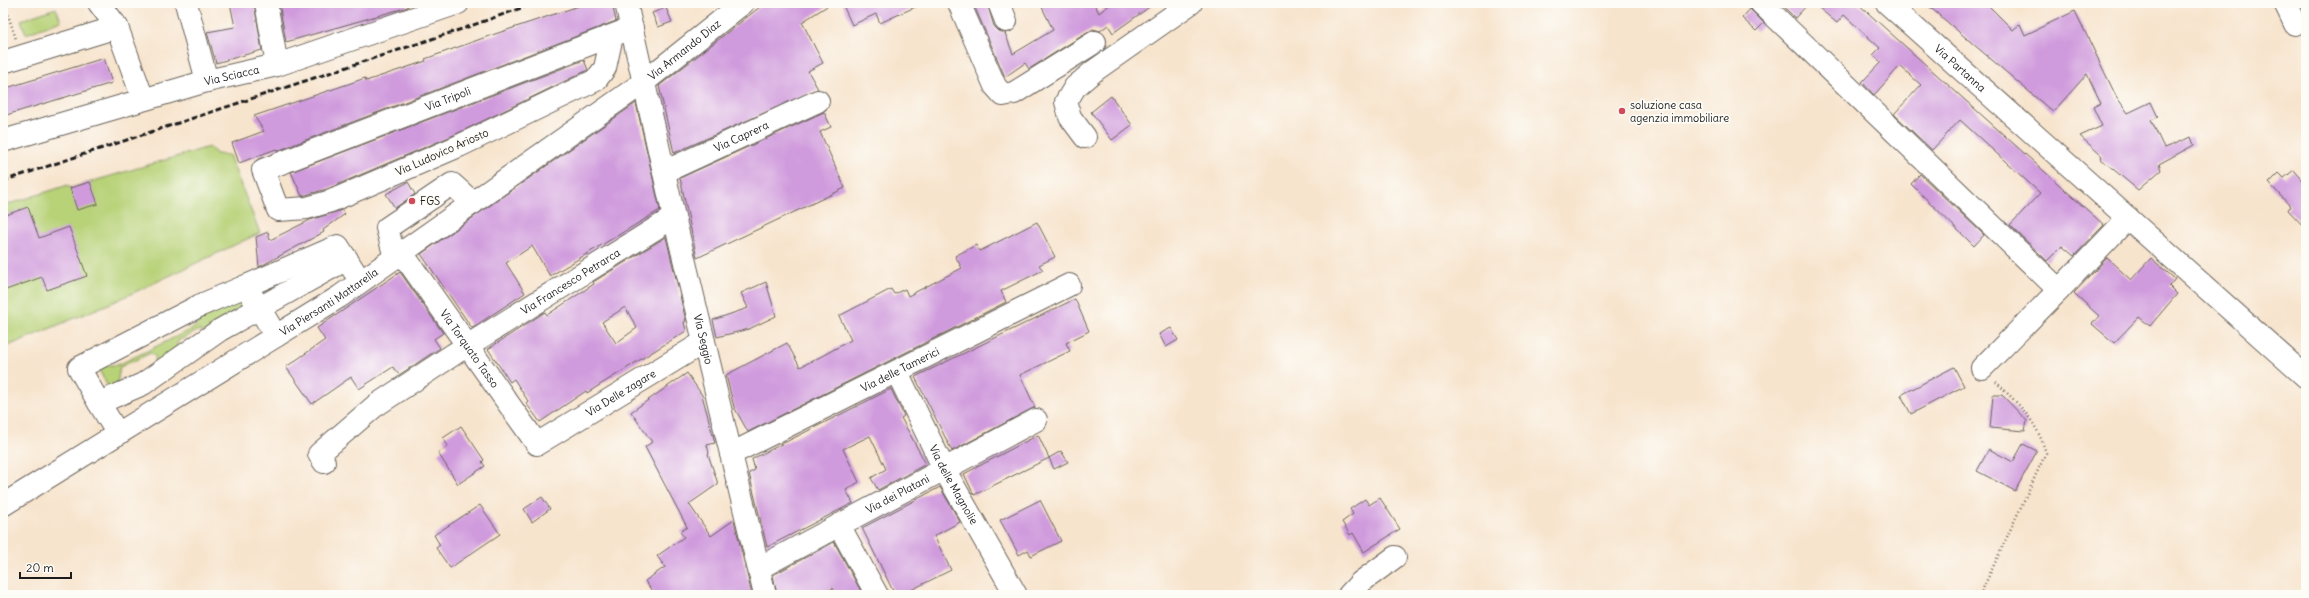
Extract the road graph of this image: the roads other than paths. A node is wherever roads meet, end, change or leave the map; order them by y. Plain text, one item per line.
1 (99, 3) edge
2 (186, 3) edge
3 (266, 3) edge
4 (458, 3) edge
5 (626, 3) edge
6 (743, 3) edge
7 (959, 3) edge
8 (1191, 3) edge
9 (1761, 3) edge
10 (1887, 3) edge
11 (2285, 3) edge
12 (2295, 24) dead end
13 (117, 27) junction
14 (632, 28) junction
15 (612, 36) junction
16 (1095, 42) dead end
17 (12, 59) edge
18 (277, 65) junction
19 (208, 81) junction
20 (644, 82) junction
21 (143, 99) junction
22 (818, 101) dead end
23 (1085, 137) dead end
24 (3, 140) edge
25 (263, 170) joint
26 (664, 172) junction
27 (473, 203) junction
28 (674, 217) junction
29 (2128, 218) junction
30 (398, 256) junction
31 (347, 259) junction
32 (361, 282) junction
33 (1068, 285) dead end
34 (246, 286) junction
35 (2059, 290) junction
36 (260, 309) junction
37 (276, 336) junction
38 (704, 342) junction
39 (467, 346) junction
40 (1982, 368) road end
41 (897, 372) junction
42 (2306, 377) edge
43 (99, 403) junction
44 (1036, 420) dead end
45 (118, 434) junction
46 (537, 444) joint
47 (731, 454) junction
48 (324, 462) dead end
49 (944, 469) junction
50 (3, 505) edge
51 (839, 525) junction
52 (1395, 557) dead end
53 (759, 568) junction
54 (765, 595) edge
55 (877, 595) edge
56 (1016, 595) edge
57 (1350, 595) edge

1 - 13 street
2 - 19 street
3 - 18 street
4 - 18 street, Via Sciacca
5 - 14 street, Via Seggio
6 - 20 street, Via Armando Diaz
7 - 16 street
8 - 23 street
9 - 35 street
10 - 29 street, Via Partanna
11 - 12 street
13 - 17 street
13 - 21 street
14 - 15 street, Via Tripoli
14 - 20 street, Via Seggio
15 - 25 street, Via Tripoli
15 - 25 street, Via Ludovico Ariosto
18 - 19 street, Via Sciacca
19 - 21 street, Via Sciacca
20 - 26 street, Via Seggio
20 - 27 street, Via Piersanti Mattarella
21 - 24 street, Via Sciacca
22 - 26 street, Via Caprera
26 - 28 street, Via Seggio
27 - 30 street, Via Piersanti Mattarella
27 - 30 street
28 - 38 street, Via Seggio
28 - 39 street, Via Francesco Petrarca
29 - 35 street
29 - 42 street, Via Partanna
30 - 32 street, Via Piersanti Mattarella
30 - 39 street, Via Torquato Tasso
31 - 32 street
31 - 34 street
31 - 36 street
32 - 37 street, Via Piersanti Mattarella
33 - 41 street, Via delle Tamerici
34 - 36 street
34 - 43 street
35 - 40 street
36 - 37 street
36 - 43 street
37 - 45 street, Via Piersanti Mattarella
38 - 46 street, Via Delle zagare
38 - 47 street, Via Seggio
39 - 46 street, Via Torquato Tasso
39 - 48 street, Via Francesco Petrarca
41 - 47 street, Via delle Tamerici
41 - 49 street, Via delle Magnolie
43 - 45 street
44 - 49 street, Via dei Platani
45 - 50 street, Via Piersanti Mattarella
47 - 53 street, Via Seggio
49 - 51 street, Via dei Platani
49 - 56 street, Via delle Magnolie
51 - 53 street, Via dei Platani
51 - 55 street
52 - 57 street
53 - 54 street, Via Seggio

